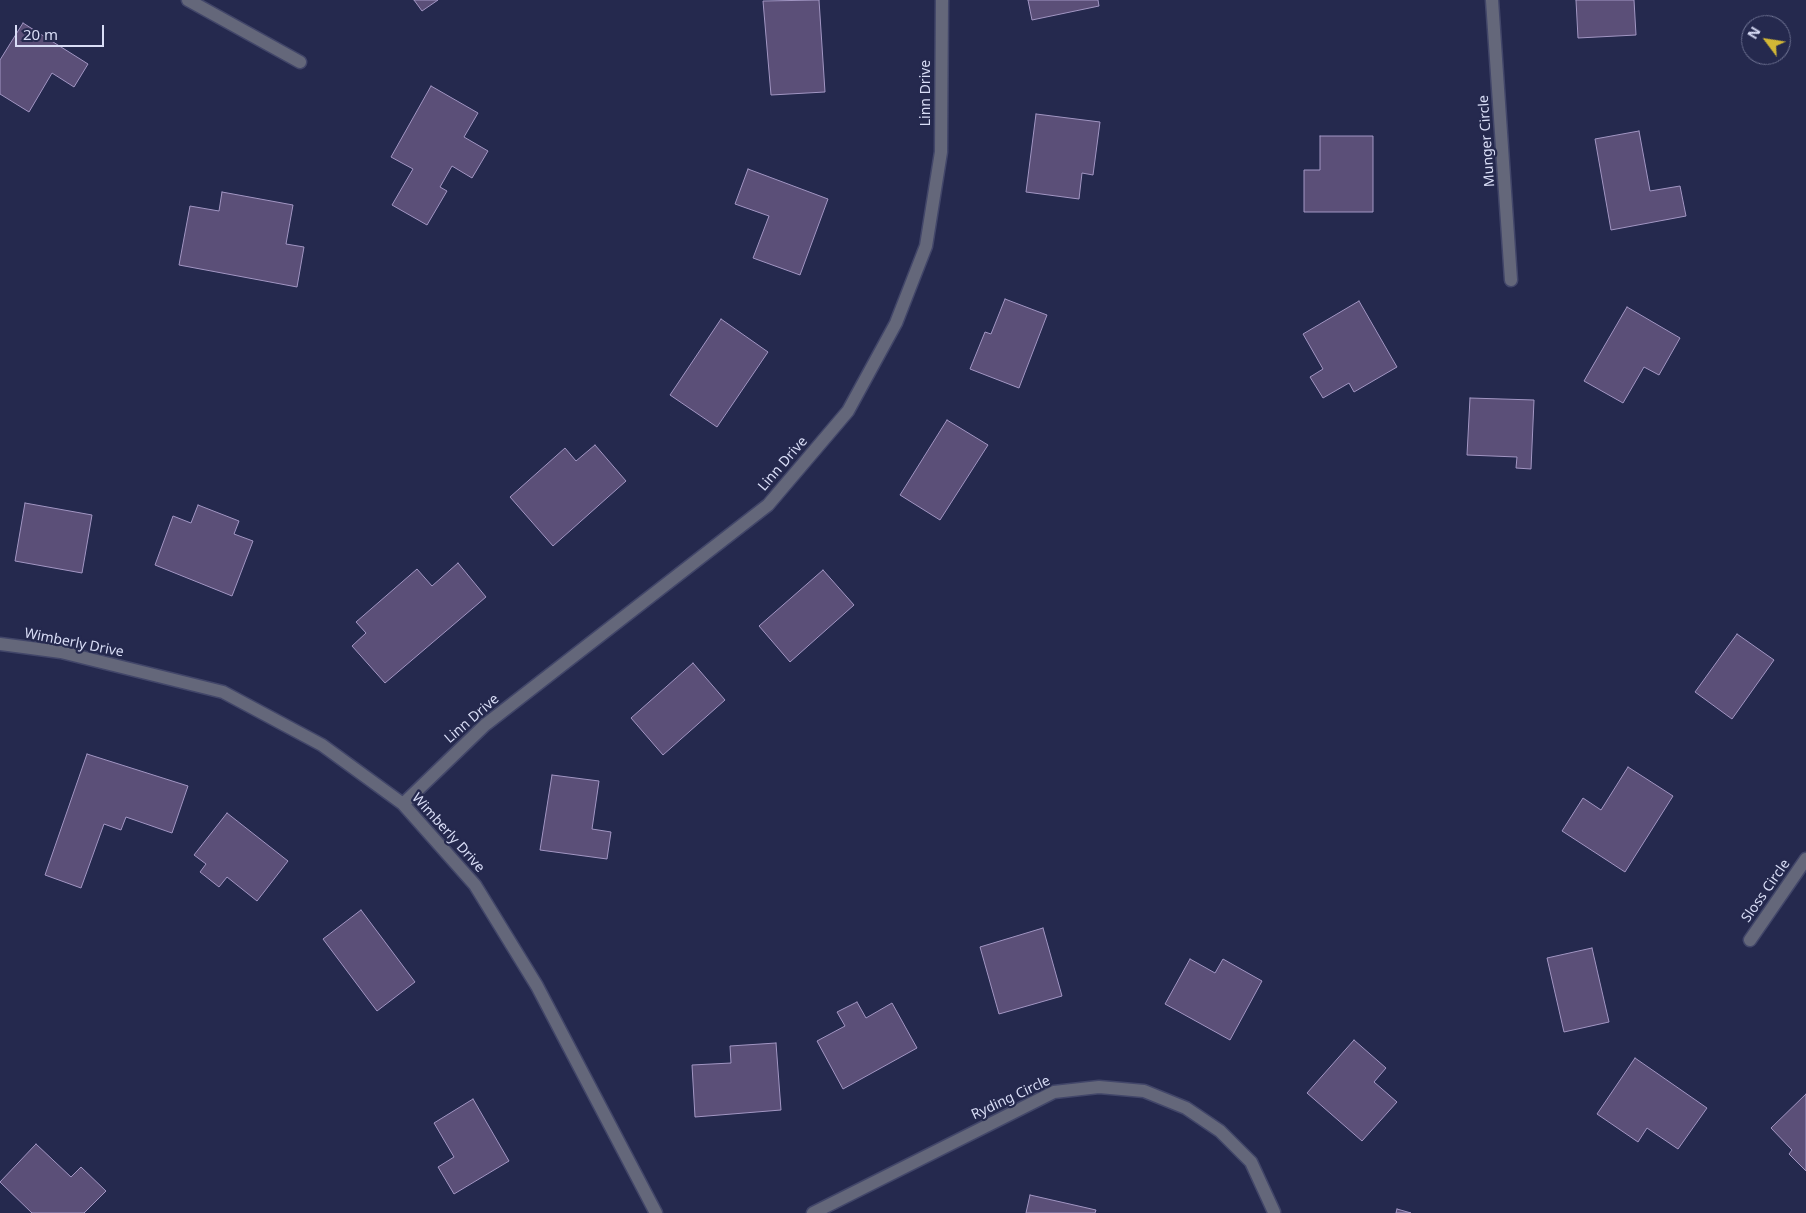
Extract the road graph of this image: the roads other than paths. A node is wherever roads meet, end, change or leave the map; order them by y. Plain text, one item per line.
1 (188, 0) edge
2 (942, 0) edge
3 (1492, 0) edge
4 (300, 62) dead end
5 (1511, 280) dead end
6 (0, 644) edge
7 (403, 804) junction
8 (1806, 859) edge
9 (1750, 940) dead end
10 (1274, 1212) edge
11 (656, 1213) edge
12 (814, 1213) edge

1 - 4 street
2 - 7 street, Linn Drive
3 - 5 street, Munger Circle
6 - 7 street, Wimberly Drive
7 - 11 street, Wimberly Drive
8 - 9 street, Sloss Circle
10 - 12 street, Ryding Circle

